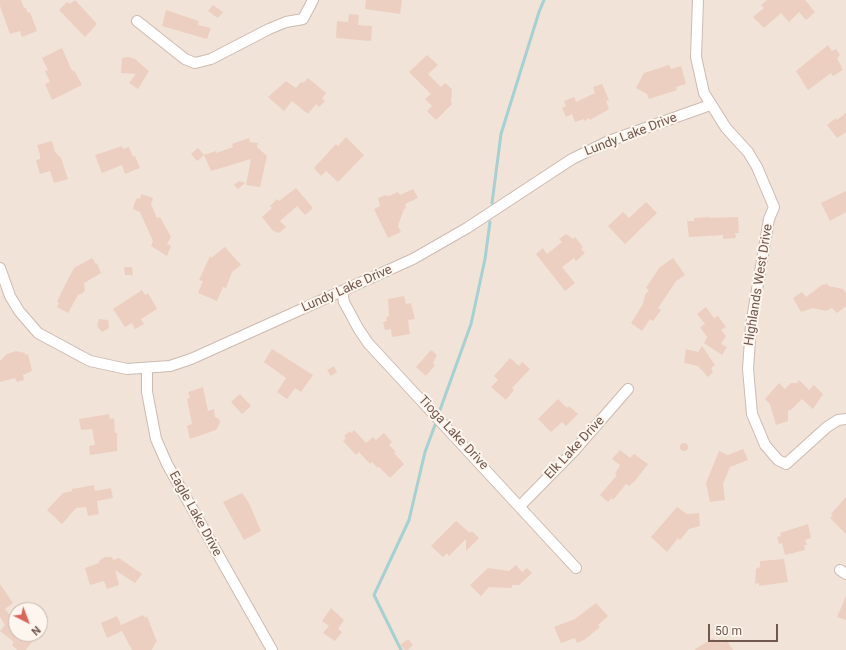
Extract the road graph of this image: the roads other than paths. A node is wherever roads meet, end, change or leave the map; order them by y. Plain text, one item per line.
1 (314, 0) edge
2 (698, 0) edge
3 (137, 21) dead end
4 (710, 105) junction
5 (0, 268) edge
6 (342, 291) junction
7 (147, 369) junction
8 (628, 389) dead end
9 (842, 420) edge
10 (520, 506) junction
11 (576, 568) dead end
12 (272, 650) edge

1 - 3 street
2 - 4 street, Highlands West Drive
4 - 6 street, Lundy Lake Drive
4 - 9 street, Highlands West Drive
5 - 7 street, Lundy Lake Drive
6 - 7 street, Lundy Lake Drive
6 - 10 street, Tioga Lake Drive
7 - 12 street, Eagle Lake Drive
8 - 10 street, Elk Lake Drive
10 - 11 street, Tioga Lake Drive

